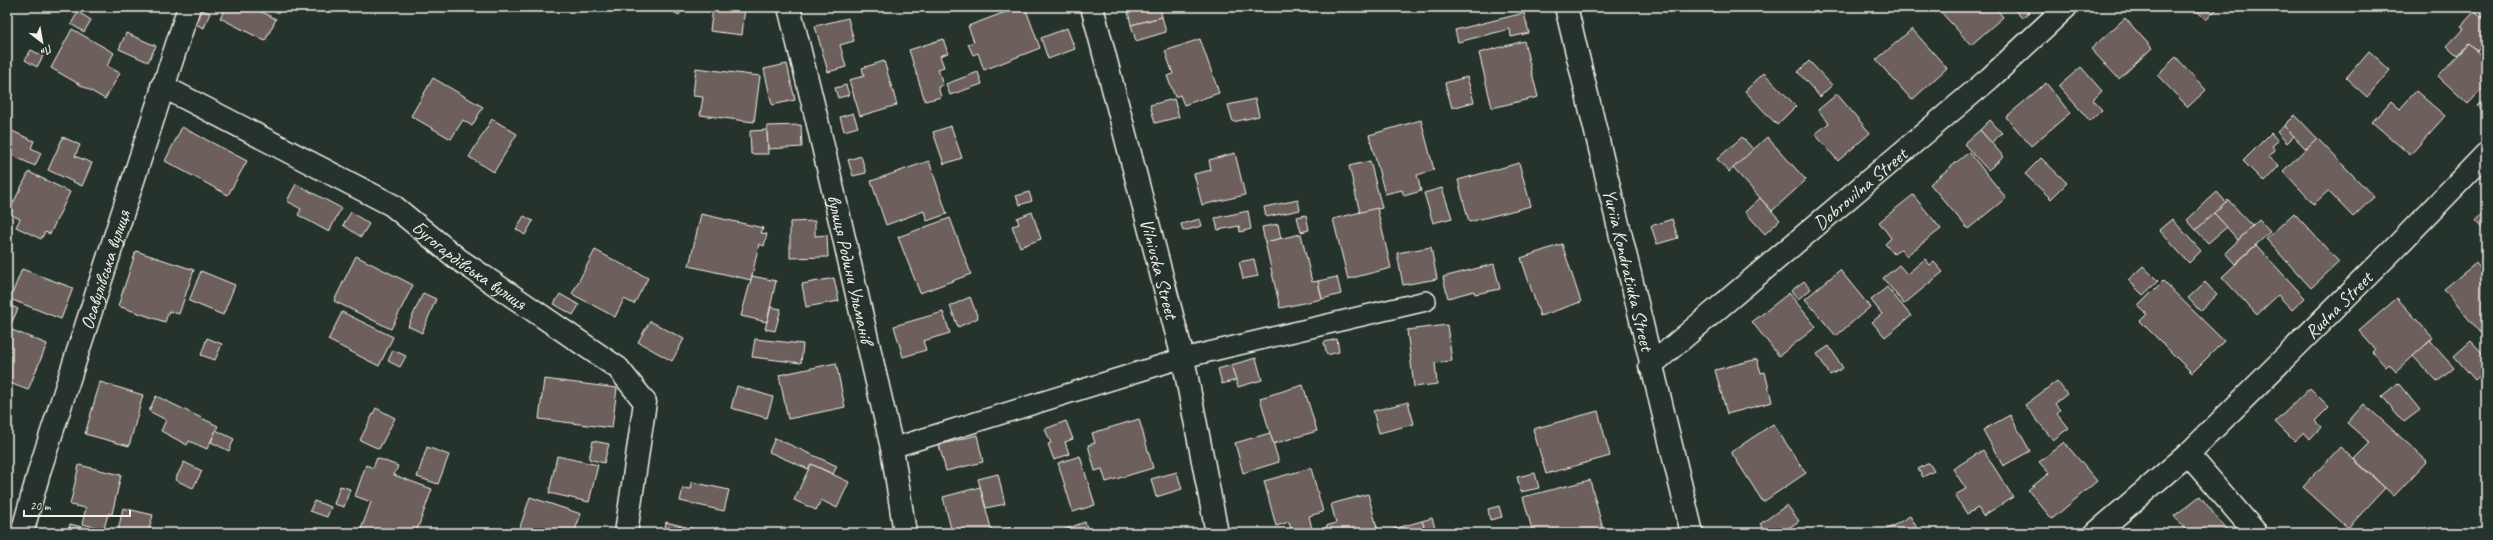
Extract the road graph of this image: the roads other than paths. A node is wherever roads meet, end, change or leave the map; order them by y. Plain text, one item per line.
1 (189, 7) edge
2 (789, 7) edge
3 (1092, 7) edge
4 (1566, 7) edge
5 (2066, 7) edge
6 (162, 86) junction
7 (2486, 154) edge
8 (1426, 301) dead end
9 (1183, 358) junction
10 (1650, 366) junction
11 (892, 448) junction
12 (2188, 454) junction
13 (22, 533) edge
14 (626, 533) edge
15 (905, 533) edge
16 (1217, 533) edge
17 (1692, 533) edge
18 (2096, 533) edge
19 (2256, 533) edge

1 - 6 street, Осавулівська вулиця
2 - 11 street, вулиця Родини Ульманів
3 - 9 street, Vilniuska Street
4 - 10 street, Yuriia Kondratiuka Street
5 - 10 street, Dobrovilna Street
6 - 13 street, Осавулівська вулиця
6 - 14 street, Бугогардівська вулиця
7 - 12 street, Rudna Street
8 - 9 lane
9 - 11 lane
9 - 16 street, Vilniuska Street
10 - 17 street, Yuriia Kondratiuka Street
11 - 15 street, вулиця Родини Ульманів
12 - 18 street, Rudna Street
12 - 19 street

